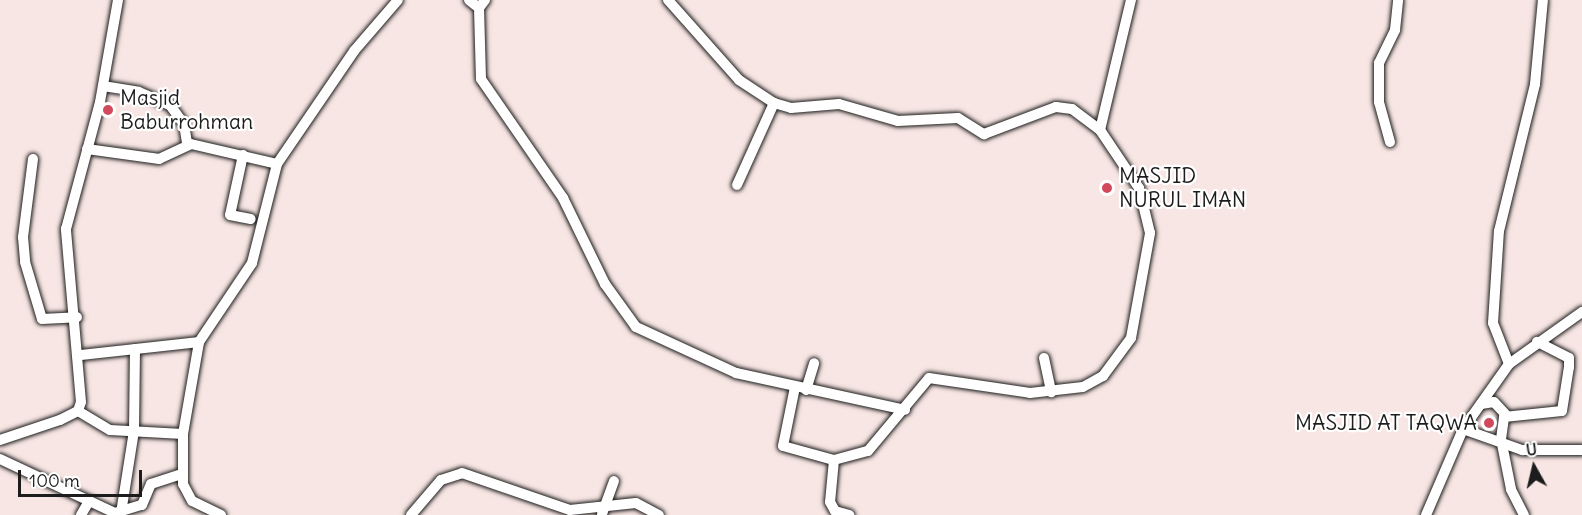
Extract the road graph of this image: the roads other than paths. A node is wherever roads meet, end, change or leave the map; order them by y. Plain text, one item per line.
1 (117, 0) edge
2 (398, 0) edge
3 (469, 0) edge
4 (668, 0) edge
5 (1131, 0) edge
6 (1398, 0) edge
7 (1543, 0) edge
8 (482, 4) edge
9 (103, 86) junction
10 (774, 102) junction
11 (1100, 130) junction
12 (1390, 142) dead end
13 (187, 144) junction
14 (87, 149) junction
15 (243, 155) junction
16 (33, 159) dead end
17 (277, 164) junction
18 (737, 185) dead end
19 (251, 219) dead end
20 (1582, 312) edge
21 (77, 317) junction
22 (199, 342) junction
23 (1537, 342) junction
24 (135, 349) junction
25 (81, 355) junction
26 (1044, 358) dead end
27 (814, 363) dead end
28 (1509, 364) junction
29 (800, 389) junction
30 (1051, 392) junction
31 (1481, 404) junction
32 (905, 410) junction
33 (78, 411) junction
34 (1506, 415) junction
35 (1463, 429) junction
36 (134, 431) junction
37 (183, 434) junction
38 (1501, 439) junction
39 (0, 440) edge
40 (1582, 450) edge
41 (0, 459) edge
42 (834, 460) junction
43 (182, 474) junction
44 (614, 481) dead end
45 (89, 501) junction
46 (603, 512) edge
47 (121, 513) junction
48 (81, 515) edge
49 (221, 515) edge
50 (411, 515) edge
51 (659, 515) edge
52 (849, 515) edge
53 (1426, 515) edge
54 (1524, 515) edge

1 - 9 street
2 - 17 street
3 - 8 street
4 - 10 street
5 - 11 street
6 - 12 street
7 - 28 street
8 - 29 street
9 - 13 street
9 - 14 street
10 - 11 street
10 - 18 street
11 - 30 street
13 - 14 street
13 - 15 street
14 - 21 street
15 - 17 street
15 - 19 street
16 - 21 street
17 - 22 street
20 - 23 street
21 - 25 street
22 - 24 street
22 - 37 street
23 - 28 street
23 - 34 street
24 - 25 street
24 - 36 street
25 - 33 street
26 - 30 street
27 - 29 street
28 - 31 street
29 - 32 street
29 - 42 street
30 - 32 street
31 - 34 street
31 - 35 street
32 - 42 street
33 - 36 street
33 - 39 street
34 - 38 street
35 - 38 street
35 - 53 street
36 - 37 street
36 - 47 street
37 - 43 street
38 - 40 street
38 - 54 street
41 - 45 street
42 - 52 street
43 - 47 street
43 - 49 street
44 - 46 street
45 - 47 street
45 - 48 street
46 - 50 street
46 - 51 street

